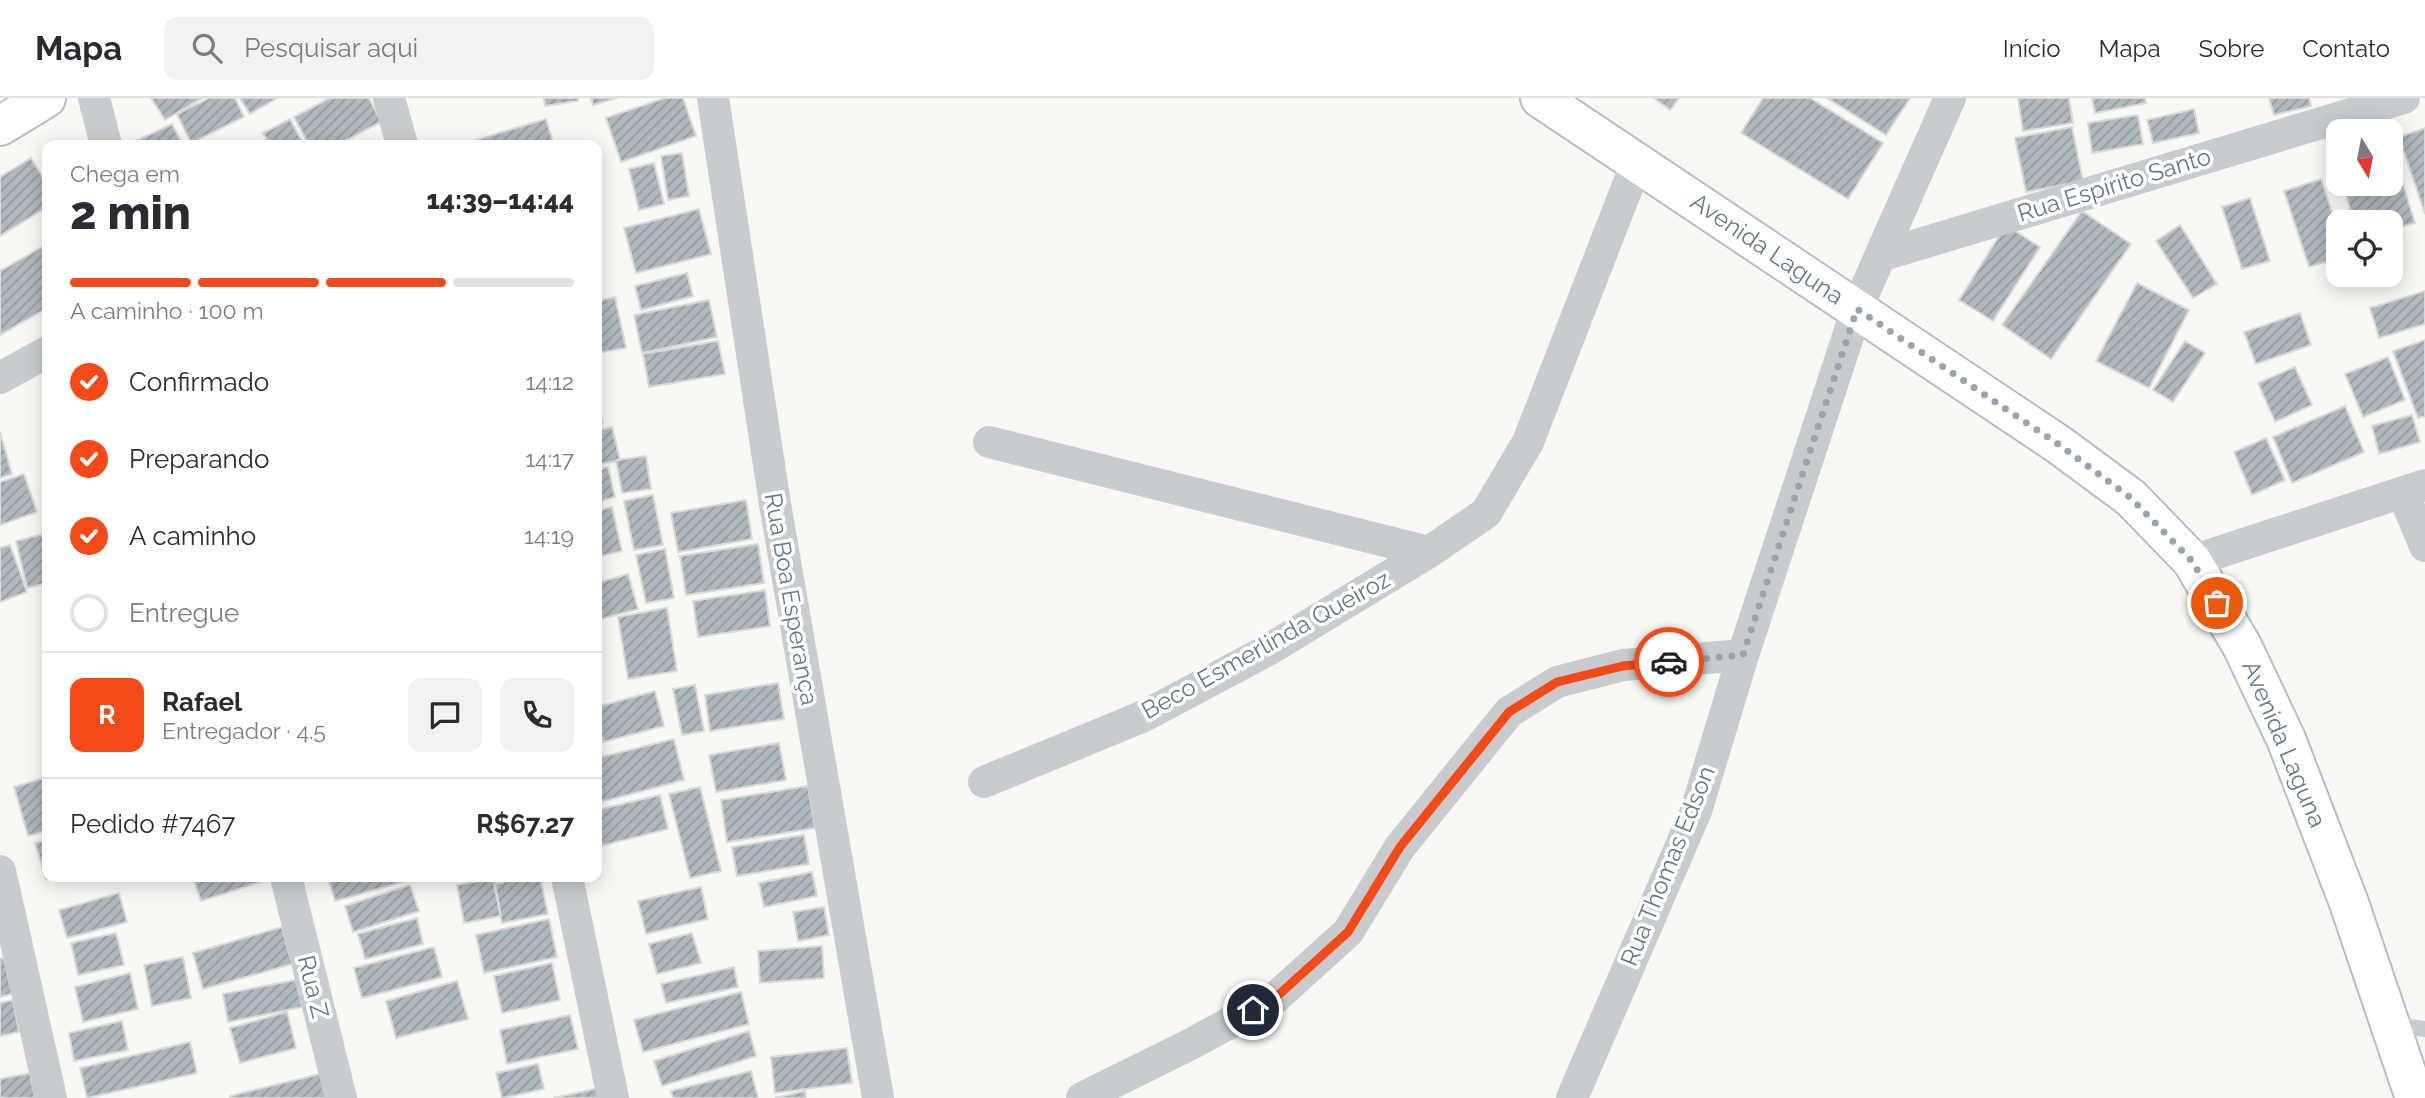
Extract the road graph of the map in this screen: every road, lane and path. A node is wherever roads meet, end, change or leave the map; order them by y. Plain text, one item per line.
1 (46, 98) edge
2 (94, 98) edge
3 (389, 98) edge
4 (713, 98) edge
5 (1540, 98) edge
6 (1950, 98) edge
7 (2404, 98) edge
8 (1, 121) edge
9 (105, 140) edge
10 (401, 140) edge
11 (1637, 162) junction
12 (1880, 256) junction
13 (1857, 309) junction
14 (42, 355) edge
15 (0, 378) edge
16 (989, 442) dead end
17 (2414, 489) edge
18 (2425, 546) edge
19 (1429, 552) junction
20 (2192, 561) junction
21 (1743, 655) junction
22 (984, 782) dead end
23 (0, 872) edge
24 (287, 882) edge
25 (568, 882) edge
26 (2409, 1027) edge
27 (51, 1098) edge
28 (341, 1098) edge
29 (613, 1098) edge
30 (878, 1098) edge
31 (1082, 1098) edge
32 (1572, 1098) edge
33 (2415, 1098) edge

1 - 8 main road
2 - 9 street
3 - 10 street
4 - 30 street, Rua Boa Esperança
5 - 11 main road, Avenida Laguna
6 - 12 street
7 - 12 street, Rua Espírito Santo
11 - 13 main road, Avenida Laguna
11 - 19 street, Beco Esmerlinda Queiroz
12 - 13 street
13 - 20 main road, Avenida Laguna
13 - 21 street, Rua Thomas Edson
14 - 15 street
16 - 19 street, Beco Esmerlinda Queiroz
17 - 18 street
17 - 20 street
19 - 22 street, Beco Esmerlinda Queiroz
20 - 26 main road, Avenida Laguna
21 - 31 street
21 - 32 street, Rua Thomas Edson
23 - 27 street
24 - 28 street, Rua Z
25 - 29 street
26 - 33 main road, Avenida Laguna

